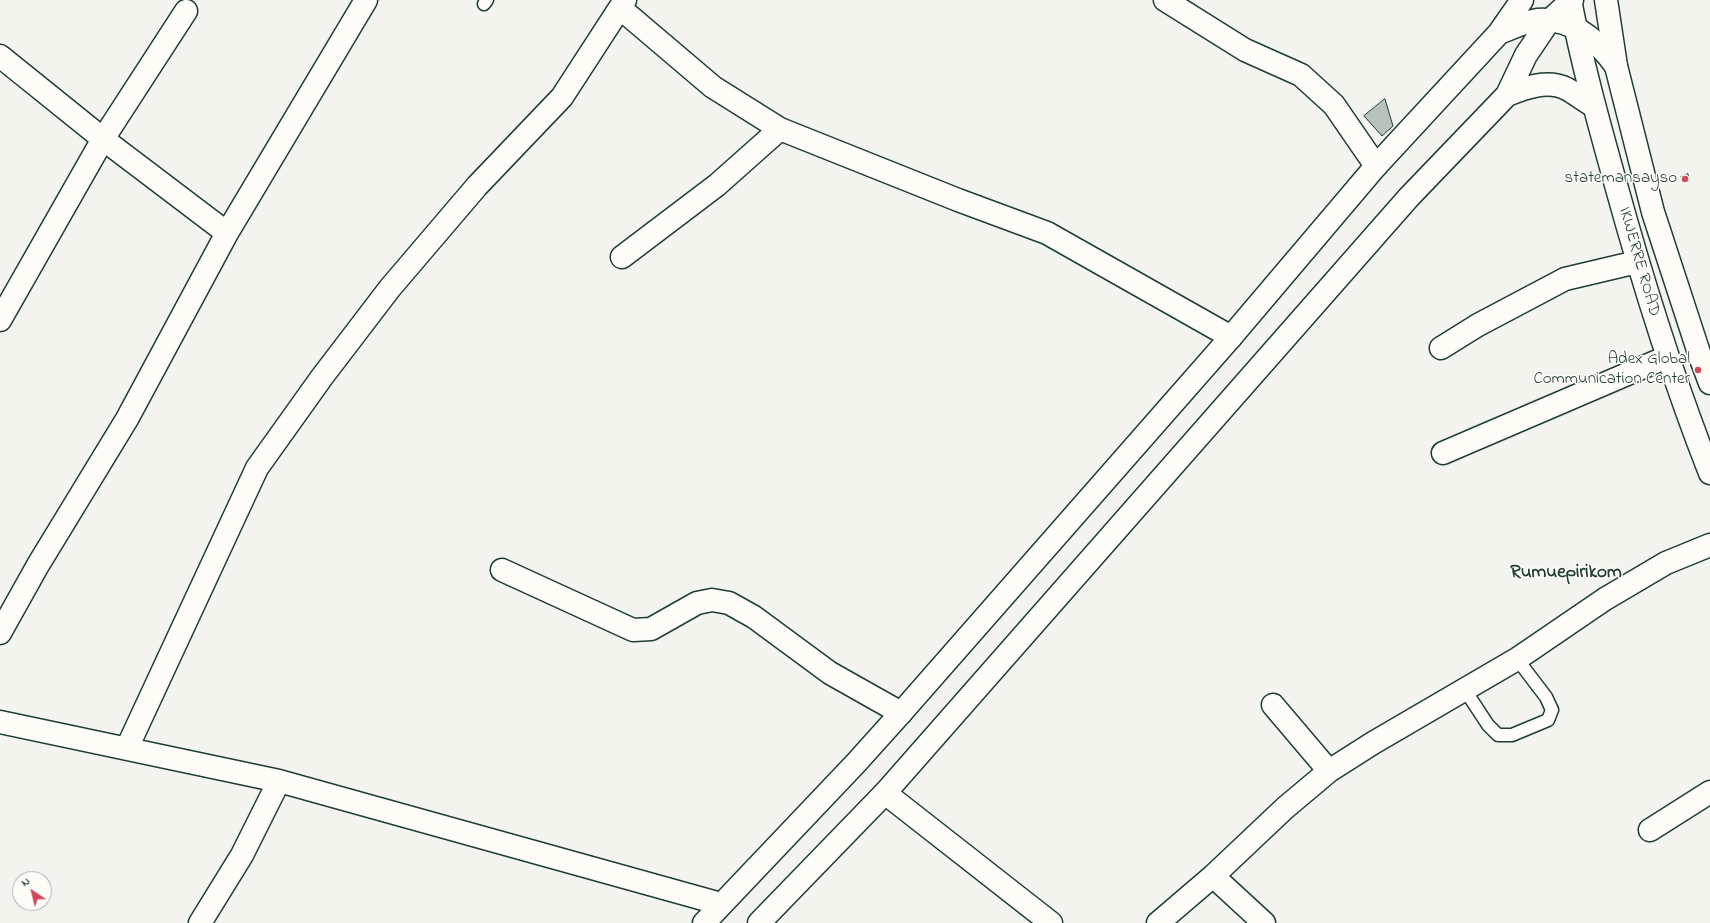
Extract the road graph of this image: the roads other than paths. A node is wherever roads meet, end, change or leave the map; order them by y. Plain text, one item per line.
1 (1166, 0) edge
2 (1522, 0) edge
3 (1571, 0) edge
4 (1606, 0) edge
5 (358, 3) edge
6 (622, 4) edge
7 (186, 11) dead end
8 (1549, 20) junction
9 (1576, 28) junction
10 (1499, 33) junction
11 (0, 56) edge
12 (1616, 66) junction
13 (1507, 95) junction
14 (1594, 106) junction
15 (780, 129) junction
16 (103, 139) junction
17 (1376, 166) junction
18 (227, 233) junction
19 (622, 257) dead end
20 (1637, 262) junction
21 (0, 320) edge
22 (1231, 337) junction
23 (1442, 348) dead end
24 (1667, 357) junction
25 (1705, 357) edge
26 (1710, 383) edge
27 (1443, 453) dead end
28 (1710, 473) edge
29 (1710, 546) edge
30 (502, 570) dead end
31 (0, 633) edge
32 (1517, 659) junction
33 (1465, 690) junction
34 (1273, 705) dead end
35 (902, 713) junction
36 (0, 722) edge
37 (127, 748) junction
38 (1329, 771) junction
39 (279, 781) junction
40 (885, 792) junction
41 (1710, 792) edge
42 (1650, 830) dead end
43 (1214, 876) junction
44 (721, 904) junction
45 (200, 923) edge
46 (704, 923) edge
47 (759, 923) edge
48 (1051, 923) edge
49 (1158, 923) edge
50 (1264, 923) edge

1 - 17 street
2 - 10 street
3 - 8 street
3 - 9 street, IKWERRE ROAD
4 - 12 street, IKWERRE ROAD
5 - 18 street
6 - 15 street
6 - 37 street
7 - 16 street
8 - 9 street
8 - 10 street
8 - 13 street
9 - 12 street
9 - 14 street, IKWERRE ROAD
10 - 17 street
11 - 16 street
12 - 25 street, IKWERRE ROAD
13 - 14 street
13 - 40 street
14 - 20 street, IKWERRE ROAD
15 - 19 street
15 - 22 street
16 - 18 street
16 - 21 street
17 - 22 street
18 - 31 street
20 - 23 street
20 - 24 street, IKWERRE ROAD
22 - 35 street
24 - 27 street
24 - 28 street, IKWERRE ROAD
25 - 26 street, IKWERRE ROAD
29 - 32 street
30 - 35 street
32 - 33 street
32 - 33 lane
33 - 38 street
34 - 38 street
35 - 44 street
36 - 37 street
37 - 39 street
38 - 43 street
39 - 44 street
39 - 45 street
40 - 47 street
40 - 48 street
41 - 42 street
43 - 49 street
43 - 50 street
44 - 46 street

